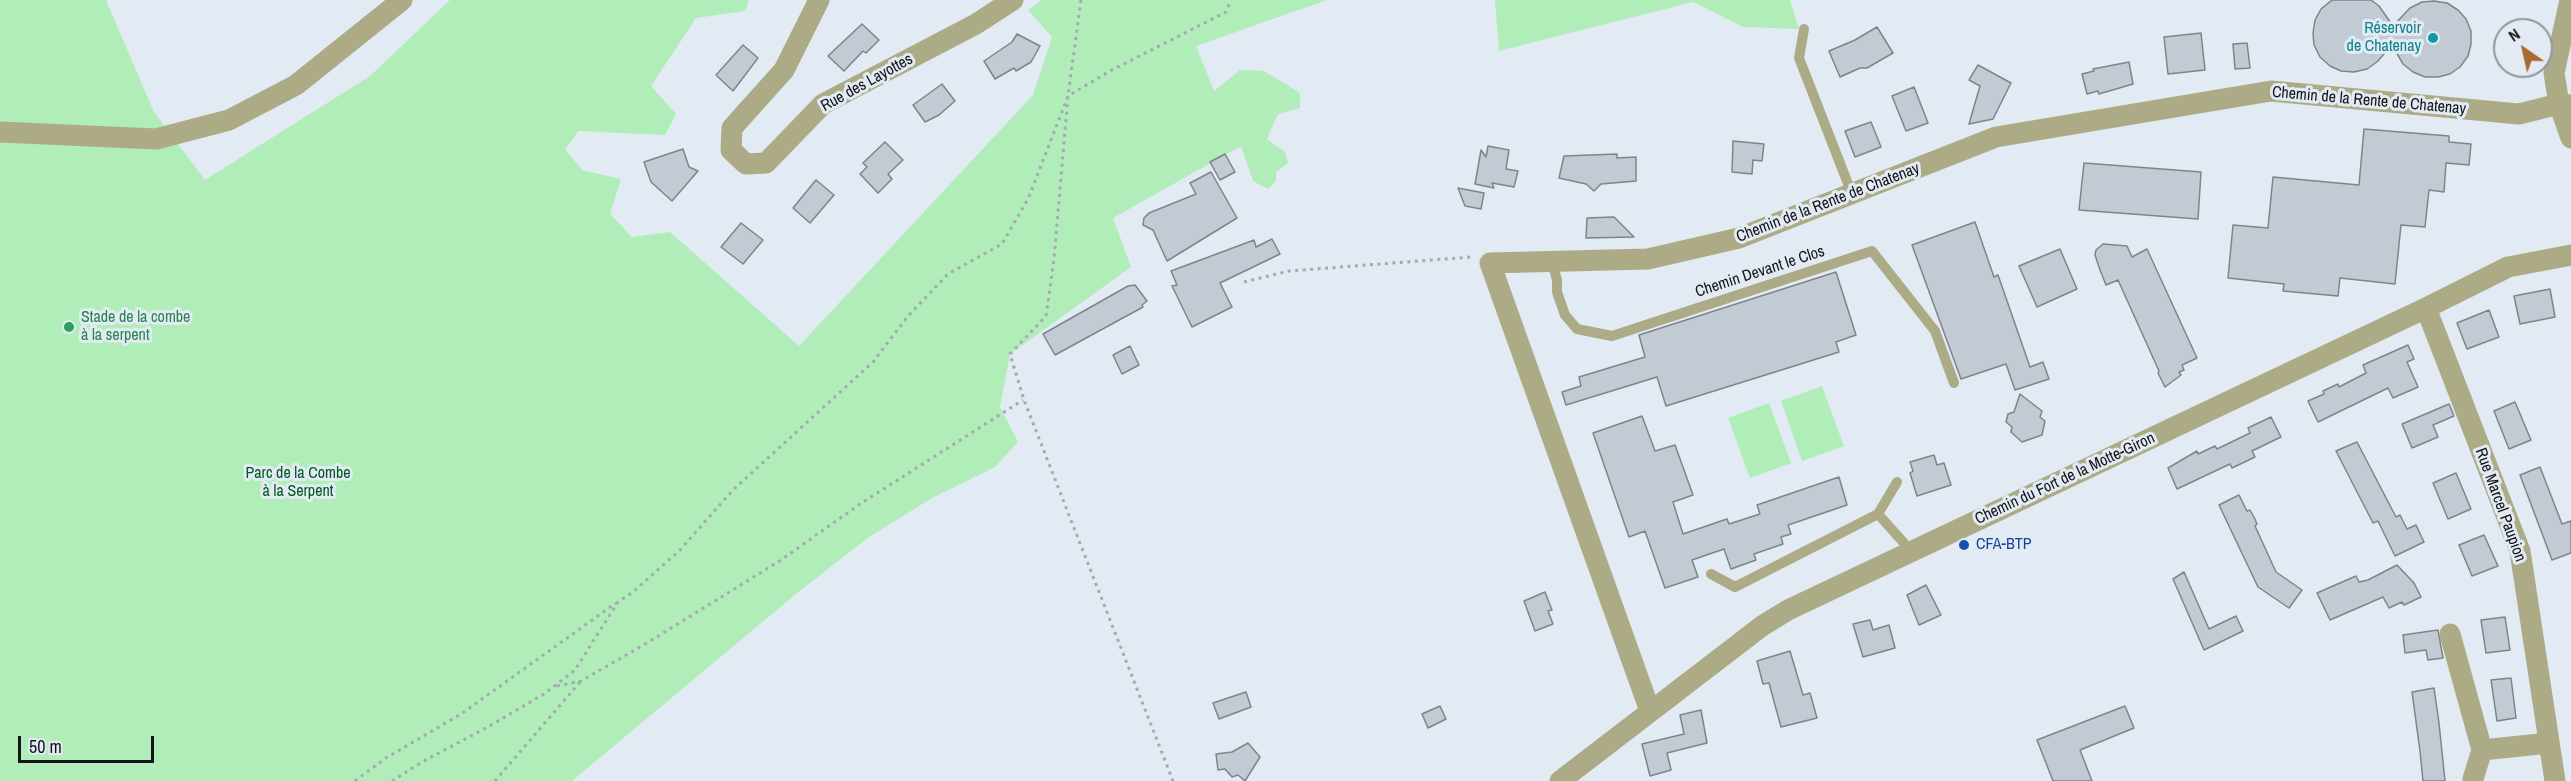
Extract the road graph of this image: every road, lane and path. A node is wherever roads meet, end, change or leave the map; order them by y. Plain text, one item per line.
1 (402, 0) edge
2 (819, 0) edge
3 (1013, 0) edge
4 (1081, 0) edge
5 (1232, 0) edge
6 (2570, 0) edge
7 (1804, 28) dead end
8 (1068, 96) junction
9 (2565, 105) edge
10 (0, 132) edge
11 (2571, 138) edge
12 (1852, 194) junction
13 (2571, 255) edge
14 (1552, 262) junction
15 (1490, 263) junction
16 (1244, 282) dead end
17 (2426, 308) junction
18 (1954, 383) dead end
19 (1024, 400) junction
20 (1898, 482) dead end
21 (1878, 514) junction
22 (1912, 552) junction
23 (1711, 574) dead end
24 (618, 602) junction
25 (2450, 634) dead end
26 (581, 681) junction
27 (556, 687) junction
28 (1650, 711) junction
29 (2549, 743) junction
30 (2482, 750) junction
31 (2473, 779) dead end
32 (355, 781) edge
33 (392, 781) edge
34 (495, 781) edge
35 (1173, 781) edge
36 (1560, 781) edge
37 (2555, 781) edge

1 - 10 street
2 - 3 street, Rue des Layottes
4 - 8 path
5 - 8 path
6 - 9 street
7 - 12 lane
8 - 19 path
8 - 24 path
9 - 11 street
9 - 12 street, Chemin de la Rente de Chatenay
12 - 14 street, Chemin de la Rente de Chatenay
13 - 17 street, Chemin du Fort de la Motte-Giron
14 - 15 street, Chemin de la Rente de Chatenay
14 - 18 lane, Chemin Devant le Clos
15 - 16 path
15 - 28 street
17 - 22 street, Chemin du Fort de la Motte-Giron
17 - 29 street, Rue Marcel Paupion
19 - 26 path
19 - 35 path
20 - 21 lane
21 - 22 lane
21 - 23 lane
22 - 28 street, Chemin du Fort de la Motte-Giron
24 - 27 path
24 - 32 path
25 - 30 street
26 - 27 path
26 - 34 path
27 - 33 path
28 - 36 street, Chemin du Fort de la Motte-Giron
29 - 30 street
29 - 37 street, Rue Marcel Paupion
30 - 31 street

